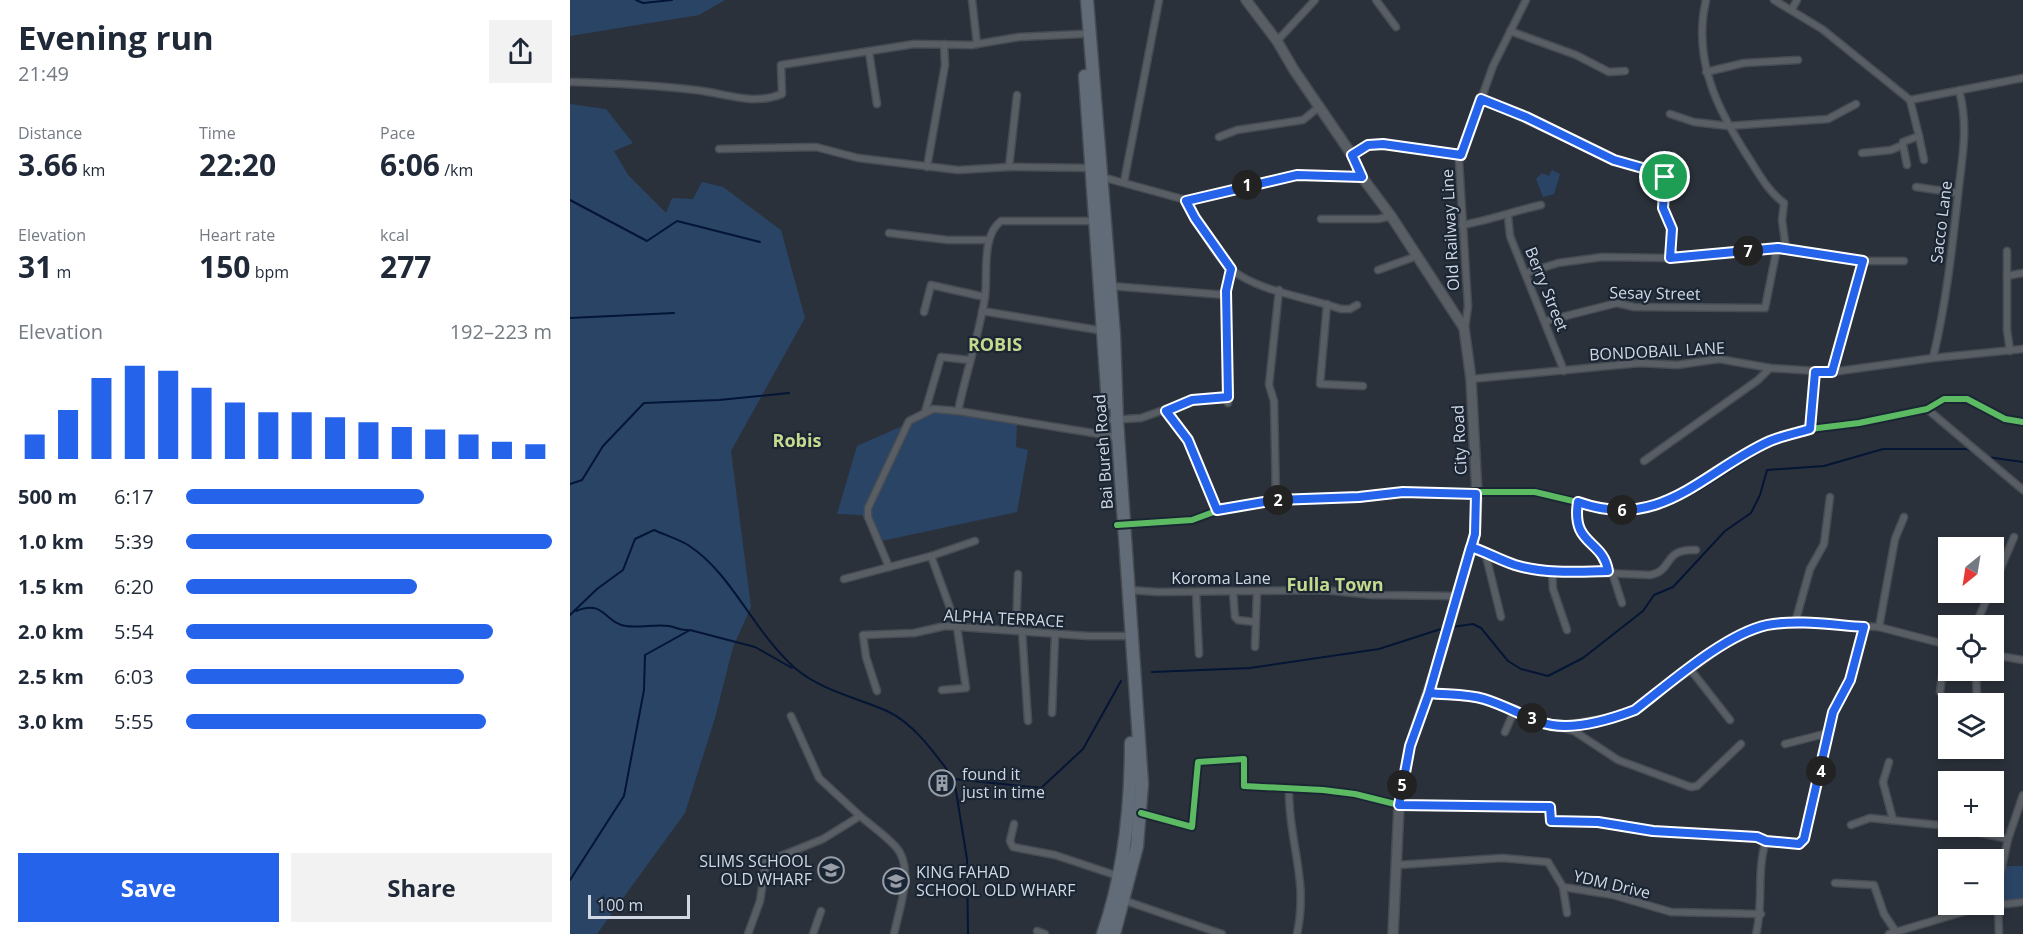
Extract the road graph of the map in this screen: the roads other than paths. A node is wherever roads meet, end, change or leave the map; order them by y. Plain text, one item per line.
1 (972, 0) edge
2 (1080, 0) edge
3 (1087, 0) edge
4 (1159, 0) edge
5 (1246, 0) edge
6 (1315, 0) edge
7 (1376, 0) edge
8 (1526, 0) edge
9 (1706, 0) edge
10 (1774, 0) edge
11 (1797, 0) edge
12 (1792, 9) junction
13 (1396, 27) dead end
14 (1510, 31) junction
15 (1082, 34) junction
16 (1277, 41) junction
17 (944, 44) junction
18 (977, 44) junction
19 (869, 52) junction
20 (1798, 60) dead end
21 (1625, 71) dead end
22 (1707, 72) junction
23 (2023, 78) edge
24 (570, 82) edge
25 (1959, 90) junction
26 (1017, 95) dead end
27 (1481, 99) junction
28 (1910, 100) junction
29 (877, 104) dead end
30 (1856, 104) dead end
31 (1319, 107) junction
32 (1670, 114) dead end
33 (1728, 126) junction
34 (1919, 136) junction
35 (1219, 137) dead end
36 (1349, 143) dead end
37 (1903, 145) junction
38 (719, 149) dead end
39 (1862, 153) dead end
40 (1354, 154) junction
41 (1461, 155) junction
42 (1673, 156) dead end
43 (1924, 160) dead end
44 (1907, 165) dead end
45 (927, 167) junction
46 (1009, 167) junction
47 (1097, 173) junction
48 (1662, 175) junction
49 (1362, 177) junction
50 (1124, 182) junction
51 (1916, 187) dead end
52 (1958, 193) junction
53 (1186, 201) junction
54 (1541, 205) dead end
55 (1391, 216) junction
56 (1508, 216) junction
57 (1321, 219) dead end
58 (1093, 221) junction
59 (1462, 225) junction
60 (889, 233) dead end
61 (989, 240) junction
62 (1778, 248) junction
63 (1786, 249) junction
64 (2007, 251) dead end
65 (1417, 256) junction
66 (1670, 258) junction
67 (1863, 261) junction
68 (1904, 261) dead end
69 (1231, 269) junction
70 (1378, 270) dead end
71 (1526, 273) junction
72 (2023, 273) edge
73 (2007, 276) junction
74 (1104, 285) junction
75 (1279, 290) junction
76 (1226, 295) junction
77 (985, 297) junction
78 (1328, 304) junction
79 (1357, 304) dead end
80 (982, 311) junction
81 (924, 312) dead end
82 (1546, 321) junction
83 (1464, 328) junction
84 (1104, 331) junction
85 (2023, 350) edge
86 (2010, 351) junction
87 (1933, 358) junction
88 (969, 360) junction
89 (1770, 368) junction
90 (1564, 371) junction
91 (1815, 372) junction
92 (1832, 372) junction
93 (1471, 379) junction
94 (1363, 386) dead end
95 (1927, 409) junction
96 (958, 411) junction
97 (1166, 411) junction
98 (925, 412) junction
99 (1113, 421) junction
100 (2023, 422) edge
101 (1810, 429) junction
102 (1111, 436) junction
103 (1644, 461) dead end
104 (2023, 490) edge
105 (1476, 494) junction
106 (1830, 497) dead end
107 (1276, 500) junction
108 (1578, 502) junction
109 (1217, 510) junction
110 (1904, 517) dead end
111 (1121, 524) junction
112 (2014, 537) dead end
113 (975, 541) dead end
114 (1471, 547) junction
115 (1696, 550) dead end
116 (1485, 552) junction
117 (931, 556) junction
118 (2004, 560) edge
119 (889, 567) junction
120 (1610, 571) junction
121 (1552, 572) junction
122 (1018, 574) dead end
123 (844, 579) dead end
124 (1128, 590) junction
125 (1196, 592) junction
126 (1233, 592) junction
127 (1257, 592) junction
128 (1457, 596) junction
129 (1622, 603) dead end
130 (1501, 617) dead end
131 (1256, 622) junction
132 (1795, 623) junction
133 (957, 627) junction
134 (1864, 627) junction
135 (1879, 627) junction
136 (1567, 630) dead end
137 (1019, 631) junction
138 (1055, 634) junction
139 (1129, 636) junction
140 (1938, 643) edge
141 (1255, 646) dead end
142 (1199, 654) dead end
143 (2004, 657) edge
144 (2023, 660) edge
145 (1690, 669) junction
146 (1942, 681) edge
147 (942, 690) dead end
148 (877, 691) dead end
149 (1940, 692) dead end
150 (1429, 693) junction
151 (1515, 709) junction
152 (1052, 713) dead end
153 (791, 716) dead end
154 (1730, 720) dead end
155 (1028, 721) dead end
156 (1560, 726) junction
157 (1505, 732) dead end
158 (1828, 733) junction
159 (1741, 744) dead end
160 (1785, 744) dead end
161 (1889, 762) dead end
162 (1289, 788) junction
163 (2023, 795) edge
164 (1399, 805) junction
165 (1141, 813) junction
166 (860, 816) junction
167 (1893, 820) junction
168 (1014, 824) dead end
169 (1851, 825) dead end
170 (1938, 825) edge
171 (1999, 837) edge
172 (2008, 839) junction
173 (1766, 841) junction
174 (2004, 858) edge
175 (1398, 865) junction
176 (1119, 876) junction
177 (1835, 884) dead end
178 (1563, 887) junction
179 (1120, 899) junction
180 (2023, 902) edge
181 (2004, 904) edge
182 (821, 911) dead end
183 (1567, 913) dead end
184 (1761, 914) junction
185 (1952, 915) edge
186 (1996, 915) edge
187 (1037, 931) dead end
188 (1892, 933) edge
189 (748, 934) edge
190 (813, 934) edge
191 (894, 934) edge
192 (1045, 934) edge
193 (1102, 934) edge
194 (1114, 934) edge
195 (1222, 934) edge
196 (1297, 934) edge
197 (1393, 934) edge
198 (1756, 934) edge
199 (1999, 934) edge

1 - 18 street
2 - 15 highway, Bai Bureh Road
3 - 47 highway, Bai Bureh Road
4 - 50 street
5 - 16 main road, City Road
6 - 16 street
7 - 13 street
8 - 14 street, Old Railway Line
9 - 22 street
10 - 12 street
11 - 12 street
12 - 28 street
14 - 21 street
14 - 27 street, Old Railway Line
15 - 18 street
15 - 47 highway, Bai Bureh Road
16 - 31 main road, City Road
17 - 18 street
17 - 19 street
17 - 45 street
19 - 24 street
19 - 29 street
20 - 22 street
22 - 33 street
23 - 25 street
25 - 28 street
25 - 52 street, Sacco Lane
26 - 46 street
27 - 41 street, Old Railway Line
27 - 48 street
28 - 34 street
30 - 33 street
31 - 35 street
31 - 40 main road, City Road
32 - 33 street
33 - 63 street
34 - 37 street
34 - 43 street
36 - 40 street
37 - 39 street
37 - 44 street
38 - 45 street
40 - 41 street
40 - 49 main road, City Road
41 - 59 street, Old Railway Line
42 - 48 street
45 - 46 street
46 - 47 street
47 - 50 street
47 - 58 highway, Bai Bureh Road
47 - 74 highway, Bai Bureh Road
48 - 66 street
49 - 53 street
49 - 55 main road, City Road
50 - 53 street
51 - 52 street
52 - 87 street, Sacco Lane
53 - 69 street
54 - 56 street
55 - 57 street
55 - 65 main road, City Road
56 - 59 street
56 - 71 street, Berry Street
58 - 61 street
58 - 74 highway, Bai Bureh Road
59 - 83 street, Old Railway Line
60 - 61 street
61 - 77 street
62 - 63 street
62 - 66 street
62 - 82 street, Sesay Street
63 - 67 street
64 - 73 street
65 - 70 street
65 - 83 main road, City Road
66 - 71 street
67 - 68 street
67 - 92 street
69 - 75 street
69 - 76 street
71 - 82 street, Berry Street
72 - 73 street
73 - 86 street
74 - 76 street
74 - 84 highway, Bai Bureh Road
74 - 99 highway, Bai Bureh Road
75 - 78 street
75 - 107 street
76 - 97 street
77 - 80 street
77 - 81 street
78 - 79 street
78 - 94 street
80 - 84 street
80 - 88 street
82 - 90 street, Berry Street
83 - 93 main road, City Road
84 - 99 highway, Bai Bureh Road
85 - 86 street, BONDOBAIL LANE
86 - 87 street, BONDOBAIL LANE
87 - 92 street, BONDOBAIL LANE
88 - 96 street
88 - 98 street
89 - 90 street, BONDOBAIL LANE
89 - 91 street, BONDOBAIL LANE
89 - 103 street
90 - 93 street, BONDOBAIL LANE
91 - 92 street, BONDOBAIL LANE
91 - 101 street
93 - 105 main road, City Road
95 - 100 street
95 - 101 street
95 - 104 street
96 - 98 street
96 - 102 street
97 - 99 street
97 - 109 street
98 - 119 street
99 - 102 highway, Bai Bureh Road
99 - 111 highway, Bai Bureh Road
101 - 108 street
102 - 111 highway, Bai Bureh Road
105 - 107 street
105 - 108 street
105 - 114 main road, City Road
106 - 132 street
107 - 109 street
108 - 120 street
109 - 111 street
110 - 135 street
111 - 124 highway, Bai Bureh Road
111 - 139 highway, Bai Bureh Road
112 - 118 street
113 - 117 street
114 - 116 street
114 - 128 main road, City Road
115 - 120 street
116 - 121 street
116 - 130 street
117 - 119 street
117 - 133 street
119 - 123 street
120 - 121 street
120 - 129 street
121 - 136 street
122 - 137 street
124 - 125 street, Koroma Lane
124 - 139 highway, Bai Bureh Road
125 - 126 street, Koroma Lane
125 - 142 street
126 - 127 street, Koroma Lane
126 - 131 street
127 - 128 street, Koroma Lane
127 - 131 street
128 - 150 main road, City Road
131 - 141 street
132 - 134 street
132 - 145 street
133 - 137 street, ALPHA TERRACE
133 - 147 street
133 - 148 street, ALPHA TERRACE
134 - 135 street
134 - 158 street
135 - 140 street
137 - 138 street, ALPHA TERRACE
137 - 155 street
138 - 139 street, ALPHA TERRACE
138 - 152 street
139 - 165 highway, Bai Bureh Road
139 - 176 highway, Bai Bureh Road
143 - 144 street
145 - 154 street
145 - 156 street
146 - 149 street
150 - 151 street
150 - 164 main road, City Road
151 - 156 street
151 - 157 street
153 - 166 street
156 - 159 street
158 - 160 street
158 - 173 street
161 - 167 street
162 - 164 street
162 - 165 street
162 - 196 street
163 - 172 street
164 - 173 street
164 - 175 main road, City Road
165 - 179 highway, Bai Bureh Road
166 - 189 street
166 - 191 street
167 - 169 street
167 - 170 street
168 - 176 street
171 - 172 street
172 - 174 street
173 - 184 street
175 - 178 street, YDM Drive
175 - 197 main road, City Road
176 - 179 highway, Bai Bureh Road
177 - 188 street
178 - 183 street
178 - 184 street, YDM Drive
179 - 193 highway, Bai Bureh Road
179 - 194 highway, Bai Bureh Road
179 - 195 street
180 - 181 street
182 - 190 street
184 - 198 street
185 - 188 street
186 - 199 street
187 - 192 street

